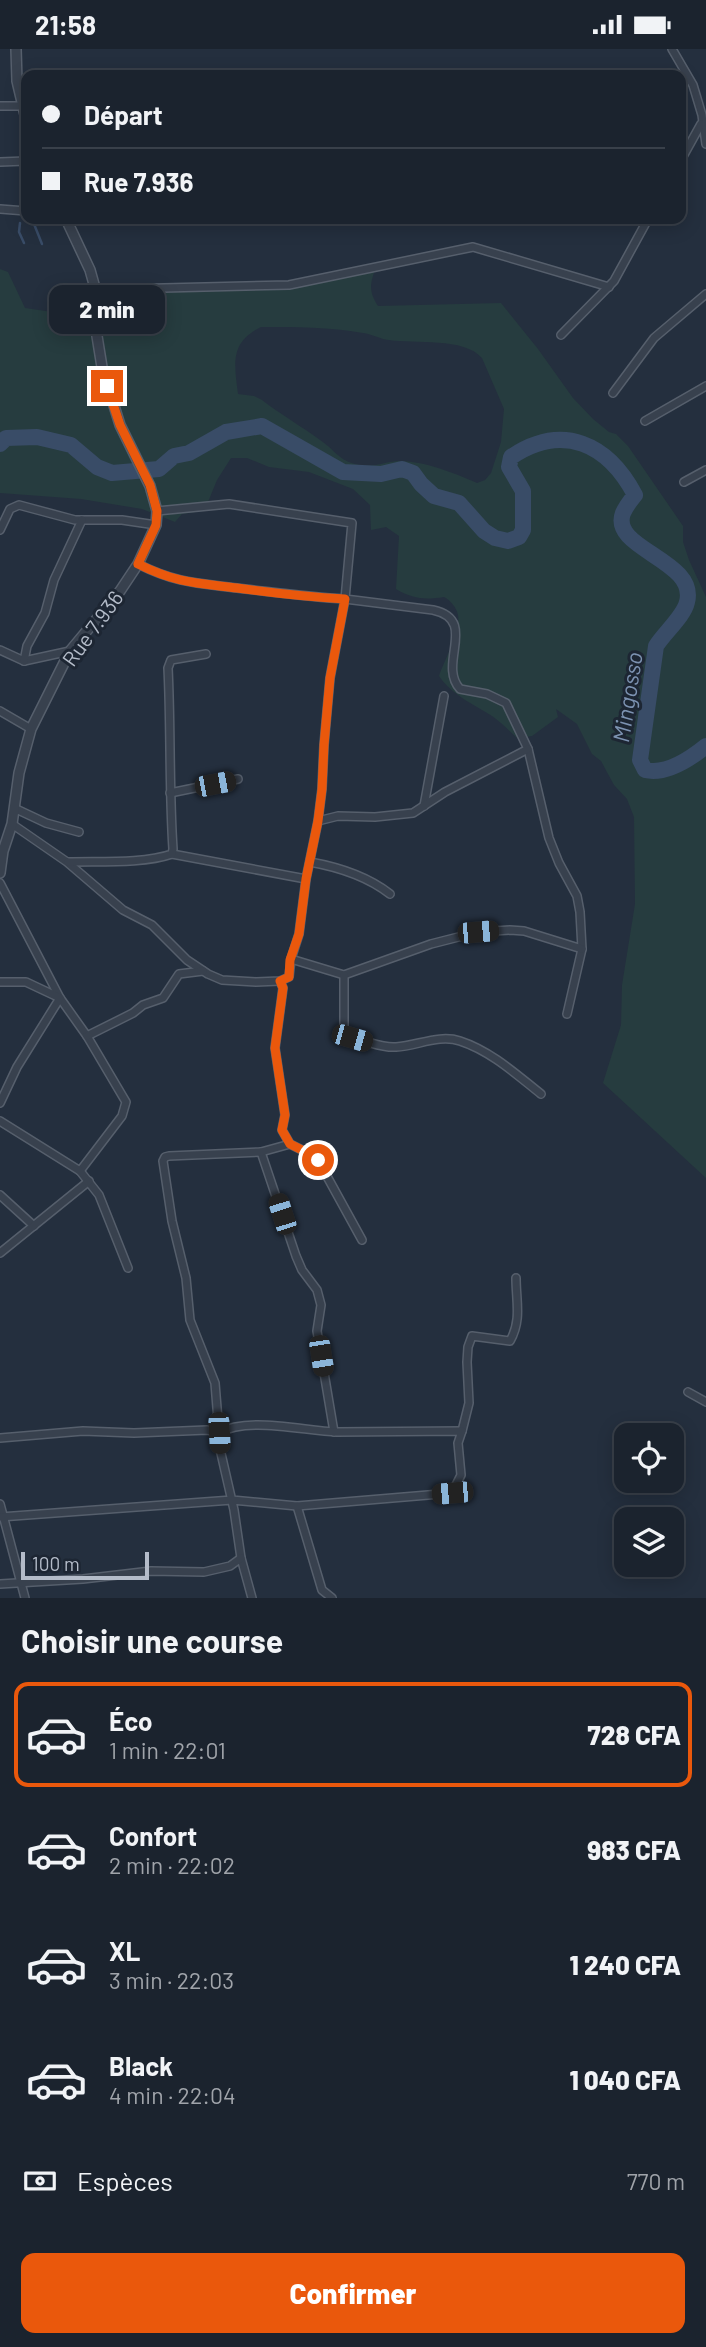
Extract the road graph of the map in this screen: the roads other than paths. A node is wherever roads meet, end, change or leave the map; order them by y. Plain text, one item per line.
1 (16, 49) edge
2 (672, 49) edge
3 (685, 70) edge
4 (686, 72) edge
5 (0, 106) edge
6 (21, 106) joint
7 (702, 124) junction
8 (706, 144) edge
9 (686, 151) edge
10 (0, 162) edge
11 (21, 162) edge
12 (0, 209) edge
13 (21, 211) edge
14 (69, 224) edge
15 (645, 224) edge
16 (609, 286) junction
17 (706, 294) edge
18 (97, 295) junction
19 (561, 335) dead end
20 (706, 386) edge
21 (613, 393) dead end
22 (645, 421) dead end
23 (706, 470) edge
24 (684, 482) dead end
25 (157, 511) junction
26 (82, 520) junction
27 (156, 525) junction
28 (0, 530) edge
29 (138, 564) junction
30 (345, 599) junction
31 (0, 650) edge
32 (70, 651) junction
33 (206, 654) dead end
34 (24, 661) junction
35 (444, 696) dead end
36 (0, 712) edge
37 (31, 729) junction
38 (528, 749) junction
39 (238, 779) dead end
40 (170, 793) junction
41 (424, 806) junction
42 (14, 807) junction
43 (318, 821) junction
44 (12, 824) junction
45 (79, 832) dead end
46 (172, 854) junction
47 (67, 862) junction
48 (310, 863) junction
49 (0, 873) edge
50 (306, 879) junction
51 (0, 883) edge
52 (390, 894) dead end
53 (582, 949) junction
54 (290, 960) junction
55 (203, 971) junction
56 (344, 975) junction
57 (280, 981) junction
58 (0, 982) edge
59 (60, 998) junction
60 (567, 1014) dead end
61 (88, 1036) junction
62 (541, 1094) dead end
63 (0, 1103) edge
64 (0, 1121) edge
65 (290, 1144) junction
66 (261, 1152) junction
67 (80, 1171) junction
68 (89, 1181) junction
69 (0, 1195) edge
70 (34, 1226) junction
71 (362, 1240) dead end
72 (0, 1253) edge
73 (128, 1268) dead end
74 (516, 1278) dead end
75 (688, 1392) dead end
76 (706, 1402) edge
77 (462, 1431) junction
78 (334, 1432) junction
79 (219, 1433) junction
80 (0, 1438) edge
81 (232, 1500) junction
82 (0, 1504) edge
83 (297, 1506) junction
84 (1, 1517) edge
85 (241, 1558) junction
86 (21, 1583) junction
87 (0, 1584) edge
88 (25, 1598) edge
89 (252, 1598) edge
90 (332, 1598) edge

1 - 6 street
2 - 3 street
4 - 7 street
5 - 6 street
7 - 8 street
7 - 9 street
10 - 11 street
12 - 13 street
14 - 18 street, Rue 7.936
15 - 16 street
16 - 18 street
16 - 19 street
17 - 21 street
18 - 25 street, Rue 7.936
20 - 22 street
23 - 24 street
25 - 27 street, Rue 7.936
25 - 30 street
26 - 27 street
26 - 28 street
26 - 34 street
27 - 29 street, Rue 7.936
29 - 30 street
29 - 32 street, Rue 7.936
30 - 38 street
30 - 43 street
31 - 34 street
32 - 34 street
32 - 37 street, Rue 7.936
33 - 40 street
35 - 41 street
36 - 37 street
37 - 42 street, Rue 7.936
38 - 41 street
38 - 53 street
39 - 40 street
40 - 46 street
41 - 43 street
42 - 44 street, Rue 7.936
42 - 45 street
43 - 48 street
44 - 47 street
44 - 49 street, Rue 7.936
46 - 47 street
46 - 50 street
47 - 55 street
48 - 50 street
48 - 52 street
50 - 54 street
51 - 59 street
53 - 56 street
53 - 60 street
54 - 56 street
54 - 57 street
55 - 57 street
55 - 61 street
56 - 62 street
57 - 65 street
58 - 59 street
59 - 61 street
59 - 63 street
61 - 67 street
64 - 67 street
65 - 66 street
65 - 71 street
66 - 78 street
66 - 79 street
67 - 68 street
68 - 70 street
68 - 73 street
69 - 70 street
70 - 72 street
74 - 77 street
75 - 76 street
77 - 78 street
77 - 83 street
78 - 79 street
79 - 80 street
79 - 81 street
81 - 83 street
81 - 84 street
81 - 85 street
82 - 84 street
83 - 90 street
84 - 86 street
85 - 86 street
85 - 89 street
86 - 87 street
86 - 88 street

